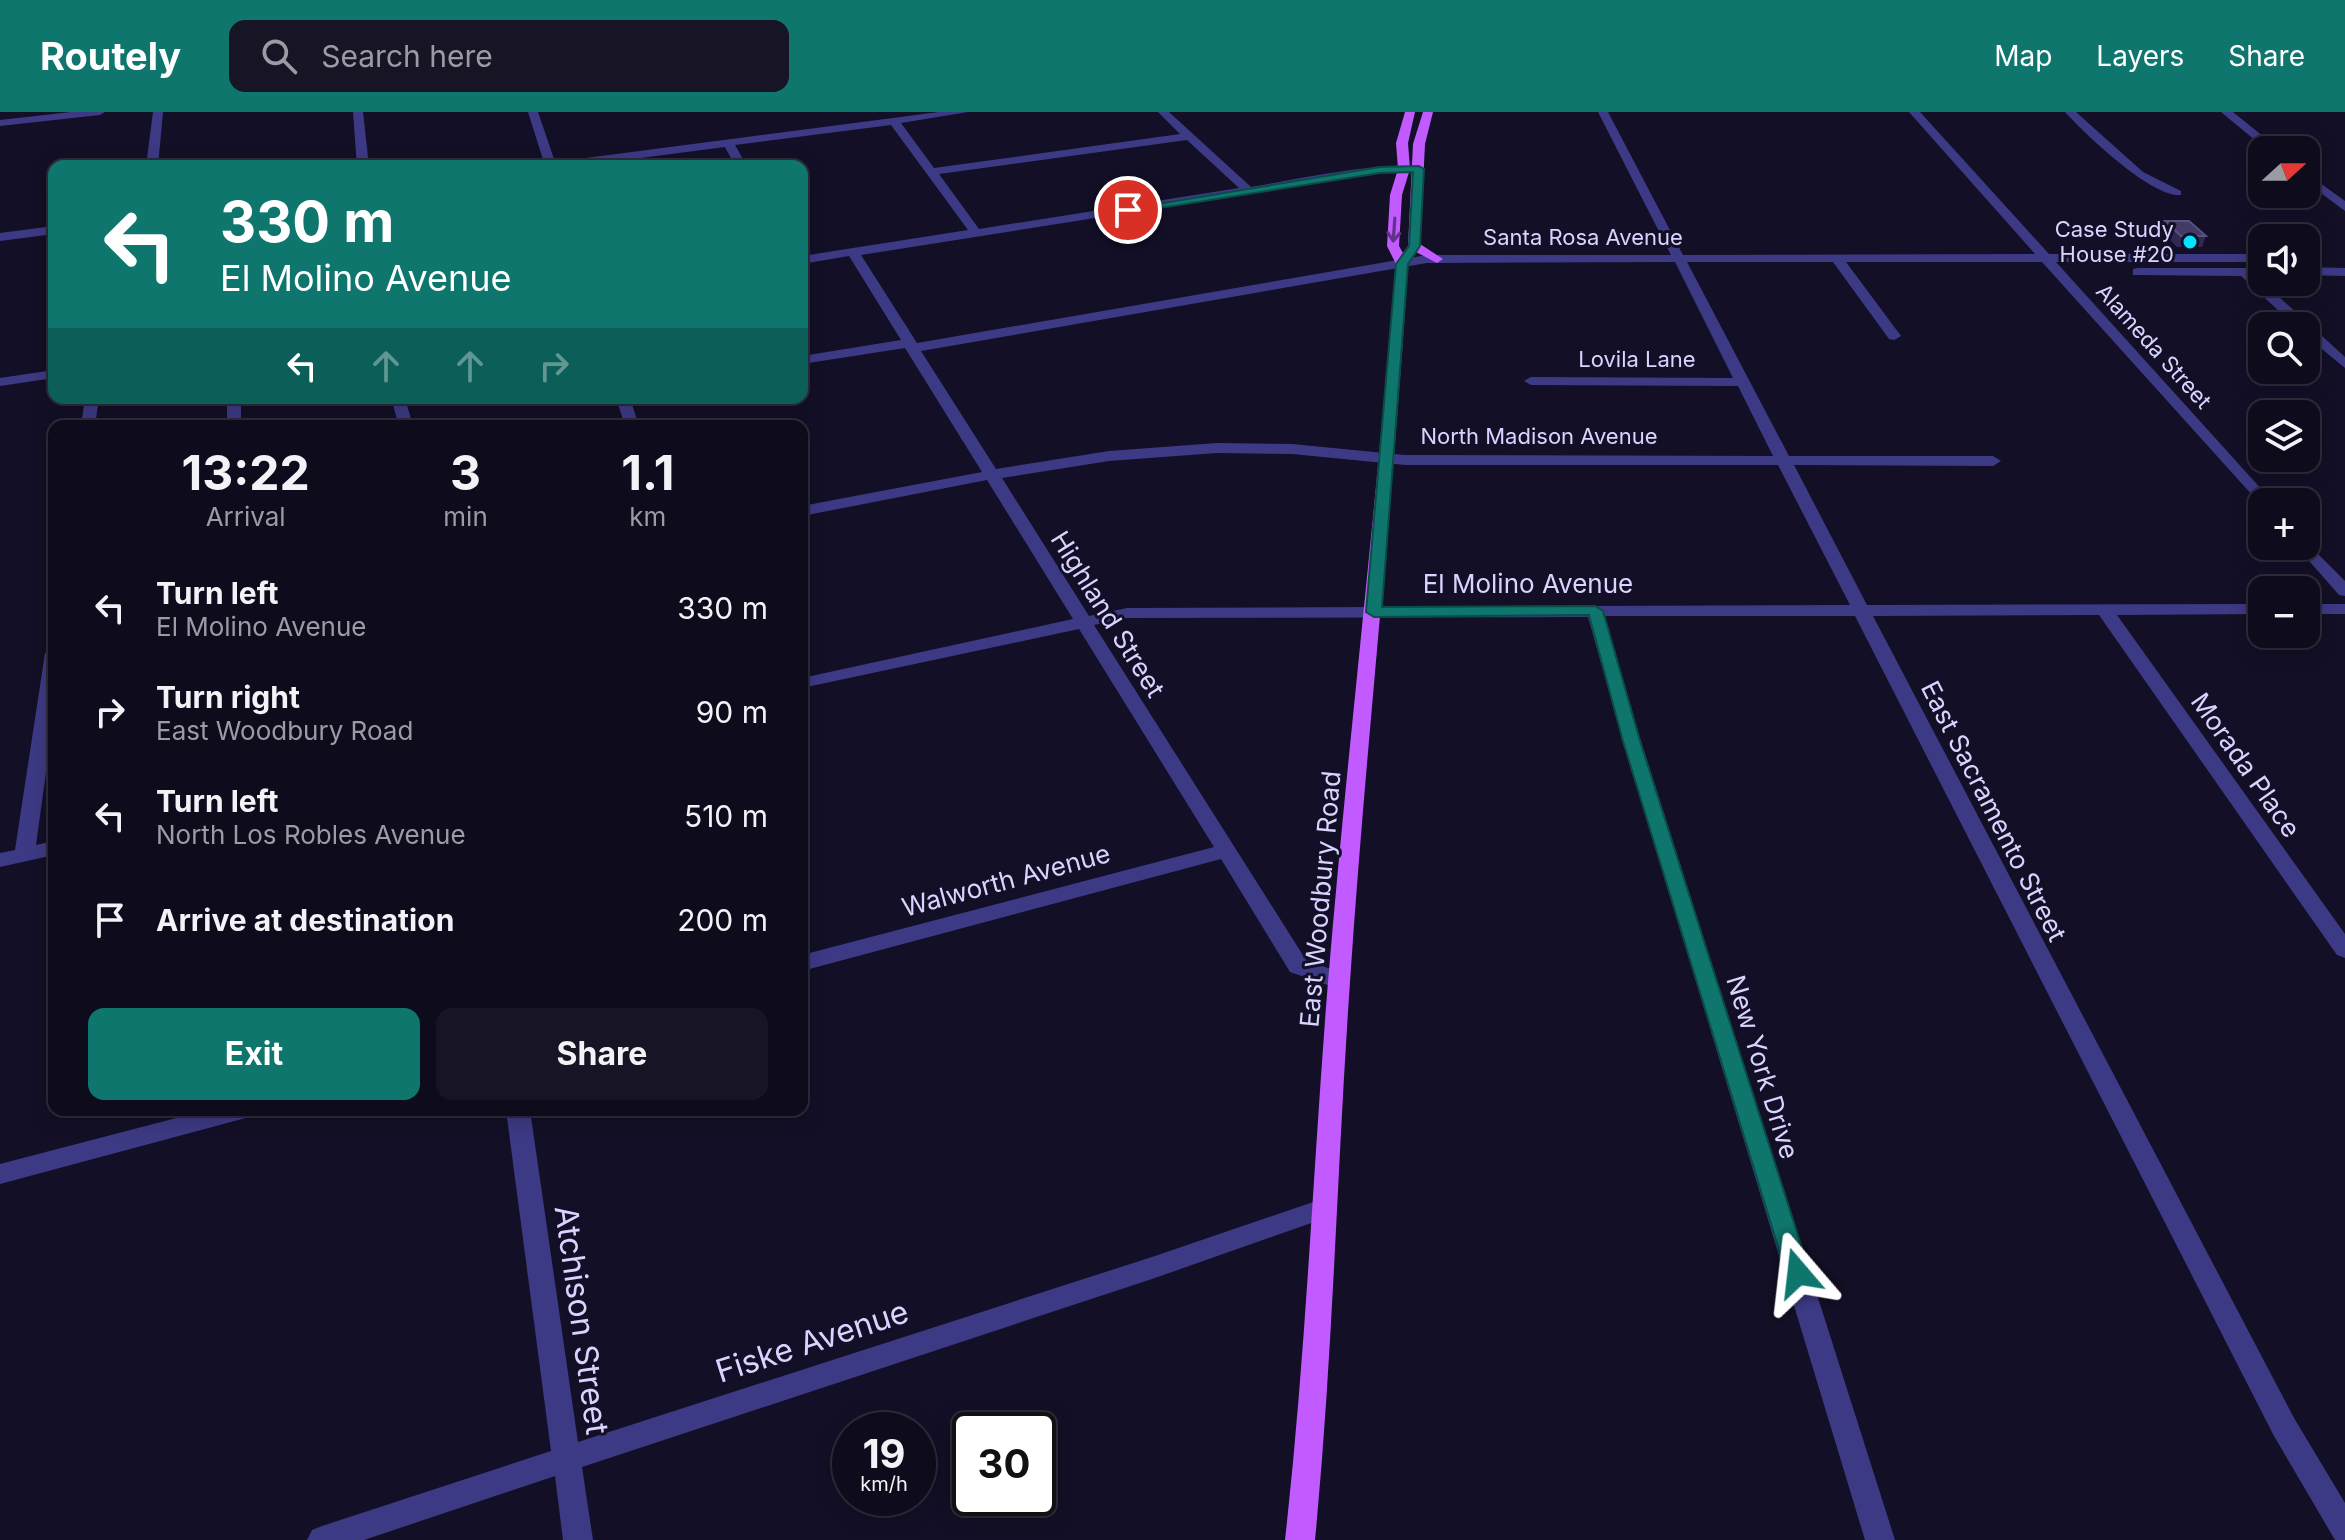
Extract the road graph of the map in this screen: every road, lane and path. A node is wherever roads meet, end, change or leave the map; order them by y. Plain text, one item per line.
1 (100, 112) edge
2 (158, 112) edge
3 (358, 112) edge
4 (533, 112) edge
5 (963, 112) edge
6 (1163, 112) edge
7 (1410, 112) edge
8 (1428, 112) edge
9 (1603, 112) edge
10 (1914, 112) edge
11 (2070, 112) edge
12 (2226, 112) edge
13 (894, 121) junction
14 (0, 123) edge
15 (1404, 130) junction
16 (1421, 131) junction
17 (1188, 136) junction
18 (2256, 136) edge
19 (728, 143) junction
20 (153, 160) edge
21 (362, 160) edge
22 (550, 160) edge
23 (598, 160) edge
24 (738, 160) edge
25 (1404, 169) junction
26 (1419, 169) junction
27 (931, 172) junction
28 (1341, 177) junction
29 (2320, 187) edge
30 (1249, 191) junction
31 (2177, 193) dead end
32 (1396, 195) junction
33 (2345, 207) edge
34 (48, 231) edge
35 (976, 233) junction
36 (0, 237) edge
37 (853, 252) junction
38 (1408, 255) junction
39 (1836, 258) junction
40 (2248, 258) edge
41 (2320, 258) edge
42 (2345, 258) edge
43 (808, 259) edge
44 (1437, 259) junction
45 (1679, 259) junction
46 (2045, 259) junction
47 (2320, 271) edge
48 (2345, 272) edge
49 (2058, 273) junction
50 (2245, 273) junction
51 (2248, 273) edge
52 (2288, 312) edge
53 (1894, 336) dead end
54 (2320, 341) edge
55 (910, 345) junction
56 (808, 359) edge
57 (2345, 364) edge
58 (48, 375) edge
59 (1531, 381) dead end
60 (0, 382) edge
61 (1742, 382) junction
62 (1388, 457) junction
63 (1784, 461) junction
64 (1993, 461) dead end
65 (992, 474) junction
66 (2252, 488) edge
67 (808, 510) edge
68 (2317, 560) edge
69 (2345, 591) edge
70 (2104, 609) junction
71 (2248, 609) edge
72 (2320, 609) edge
73 (2345, 609) edge
74 (1861, 610) junction
75 (1595, 611) junction
76 (1374, 612) junction
77 (1081, 621) junction
78 (808, 682) edge
79 (48, 694) edge
80 (48, 849) edge
81 (1224, 851) junction
82 (24, 855) junction
83 (0, 860) edge
84 (2345, 950) edge
85 (808, 961) edge
86 (1339, 981) junction
87 (219, 1116) edge
88 (519, 1116) edge
89 (0, 1174) edge
90 (1325, 1208) junction
91 (567, 1459) junction
92 (2345, 1530) edge
93 (322, 1540) edge
94 (578, 1540) edge
95 (1300, 1540) edge
96 (1880, 1540) edge

1 - 14 street
2 - 20 street
3 - 21 street
4 - 22 street
5 - 13 street
6 - 17 street
7 - 15 main road, East Woodbury Road
8 - 16 main road, East Woodbury Road
9 - 45 street, East Sacramento Street
10 - 46 street, Alameda Street
11 - 31 street
12 - 18 street
13 - 19 street
13 - 27 street
15 - 16 main road
15 - 25 main road, East Woodbury Road
16 - 26 main road, East Woodbury Road
17 - 27 street
17 - 30 street
19 - 23 street
19 - 24 street
25 - 26 street
25 - 28 street
25 - 32 main road, East Woodbury Road
26 - 38 main road, East Woodbury Road
27 - 35 street
28 - 30 street
28 - 32 street
29 - 33 street
30 - 35 street
32 -> 38 main road, East Woodbury Road
34 - 36 street
35 - 37 street
37 - 43 street
37 - 55 street, Highland Street
38 - 44 street, Santa Rosa Avenue
38 - 44 main road
38 - 55 street, Santa Rosa Avenue
38 - 62 main road, East Woodbury Road
39 - 45 street, Santa Rosa Avenue
39 - 46 street, Santa Rosa Avenue
39 - 53 street
40 - 46 street, Santa Rosa Avenue
41 - 42 street
44 - 45 street, Santa Rosa Avenue
45 - 61 street, East Sacramento Street
46 - 49 street, Alameda Street
47 - 48 street
49 - 50 street
49 - 66 street, Alameda Street
50 - 51 street
50 - 52 street
54 - 57 street
55 - 56 street, Santa Rosa Avenue
55 - 65 street, Highland Street
58 - 60 street
59 - 61 street, Lovila Lane
61 - 63 street, East Sacramento Street
62 - 63 street, North Madison Avenue
62 - 65 street, North Madison Avenue
62 - 76 main road, East Woodbury Road
63 - 64 street, North Madison Avenue
63 - 74 street, East Sacramento Street
65 - 67 street, North Madison Avenue
65 - 77 street, Highland Street
68 - 69 street
70 - 71 street, El Molino Avenue
70 - 74 street, El Molino Avenue
70 - 84 street, Morada Place
72 - 73 street
74 - 75 street, El Molino Avenue
74 - 92 street, East Sacramento Street
75 - 76 street, El Molino Avenue
75 - 96 street, New York Drive
76 - 77 street, El Molino Avenue
76 - 86 main road, East Woodbury Road
77 - 78 street, El Molino Avenue
77 - 81 street, Highland Street
79 - 82 street
80 - 82 street
81 - 85 street, Walworth Avenue
81 - 86 street, Highland Street
82 - 83 street
86 - 90 main road, East Woodbury Road
87 - 89 street
88 - 91 street, Atchison Street
90 - 91 street, Fiske Avenue
90 - 95 main road, East Woodbury Road
91 - 93 street, Fiske Avenue
91 - 94 street, Atchison Street

